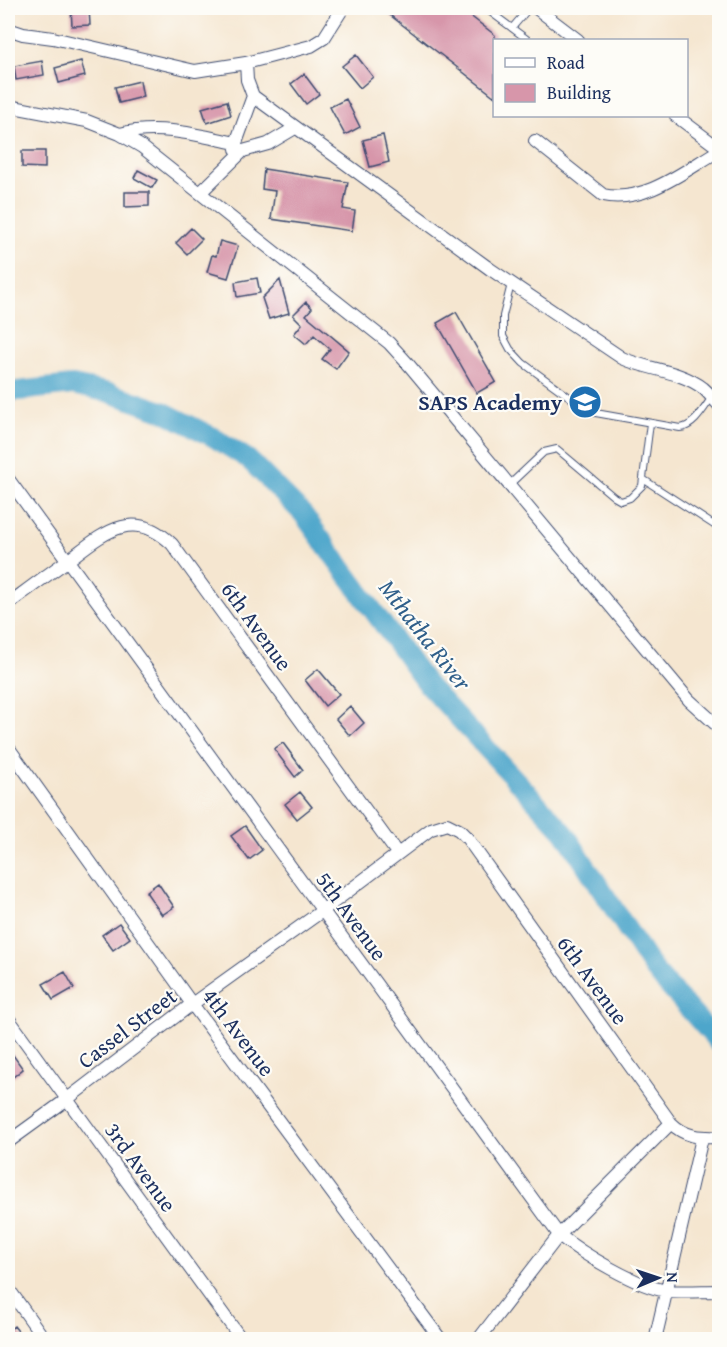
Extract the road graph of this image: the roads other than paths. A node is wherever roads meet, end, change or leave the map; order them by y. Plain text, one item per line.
1 (343, 8) edge
2 (485, 8) edge
3 (529, 8) edge
4 (536, 8) edge
5 (512, 28) junction
6 (8, 29) edge
7 (527, 39) edge
8 (577, 39) edge
9 (246, 63) junction
10 (253, 96) junction
11 (8, 106) edge
12 (677, 117) edge
13 (295, 128) junction
14 (120, 134) junction
15 (535, 141) dead end
16 (236, 143) junction
17 (720, 149) edge
18 (236, 157) junction
19 (201, 192) junction
20 (511, 283) junction
21 (716, 401) edge
22 (650, 423) junction
23 (643, 479) junction
24 (9, 480) dead end
25 (509, 486) junction
26 (720, 529) edge
27 (68, 560) junction
28 (8, 604) edge
29 (720, 728) edge
30 (8, 747) edge
31 (447, 825) joint
32 (397, 853) junction
33 (322, 911) junction
34 (192, 1004) junction
35 (8, 1018) edge
36 (66, 1100) junction
37 (670, 1123) junction
38 (720, 1137) edge
39 (702, 1138) junction
40 (8, 1142) edge
41 (559, 1235) junction
42 (8, 1288) edge
43 (666, 1291) junction
44 (720, 1291) edge
45 (45, 1340) edge
46 (242, 1340) edge
47 (441, 1340) edge
48 (478, 1340) edge
49 (655, 1340) edge

1 - 9 street
2 - 5 lane
3 - 5 lane
4 - 8 street
5 - 7 lane
6 - 9 street
9 - 10 street
10 - 13 street
10 - 16 street
11 - 14 street
12 - 17 street
13 - 18 street
13 - 20 street
14 - 16 street
14 - 19 street
15 - 17 street
16 - 18 street
18 - 19 street
19 - 25 street
20 - 21 street
20 - 22 lane
21 - 22 lane
22 - 23 lane
23 - 25 lane
23 - 26 lane
24 - 27 street, 5th Avenue
25 - 29 street
27 - 28 street
27 - 32 street, 6th Avenue
27 - 33 street, 5th Avenue
30 - 34 street, 4th Avenue
31 - 32 street, Cassel Street
31 - 37 street, 6th Avenue
32 - 33 street, Cassel Street
33 - 34 street, Cassel Street
33 - 41 street, 5th Avenue
34 - 36 street, Cassel Street
34 - 47 street, 4th Avenue
35 - 36 street, 3rd Avenue
36 - 40 street, Cassel Street
36 - 46 street, 3rd Avenue
37 - 39 street, 6th Avenue
37 - 41 street
38 - 39 street, 6th Avenue
39 - 43 street
41 - 43 street, 5th Avenue
41 - 48 street
42 - 45 street
43 - 44 street, 5th Avenue
43 - 49 street

